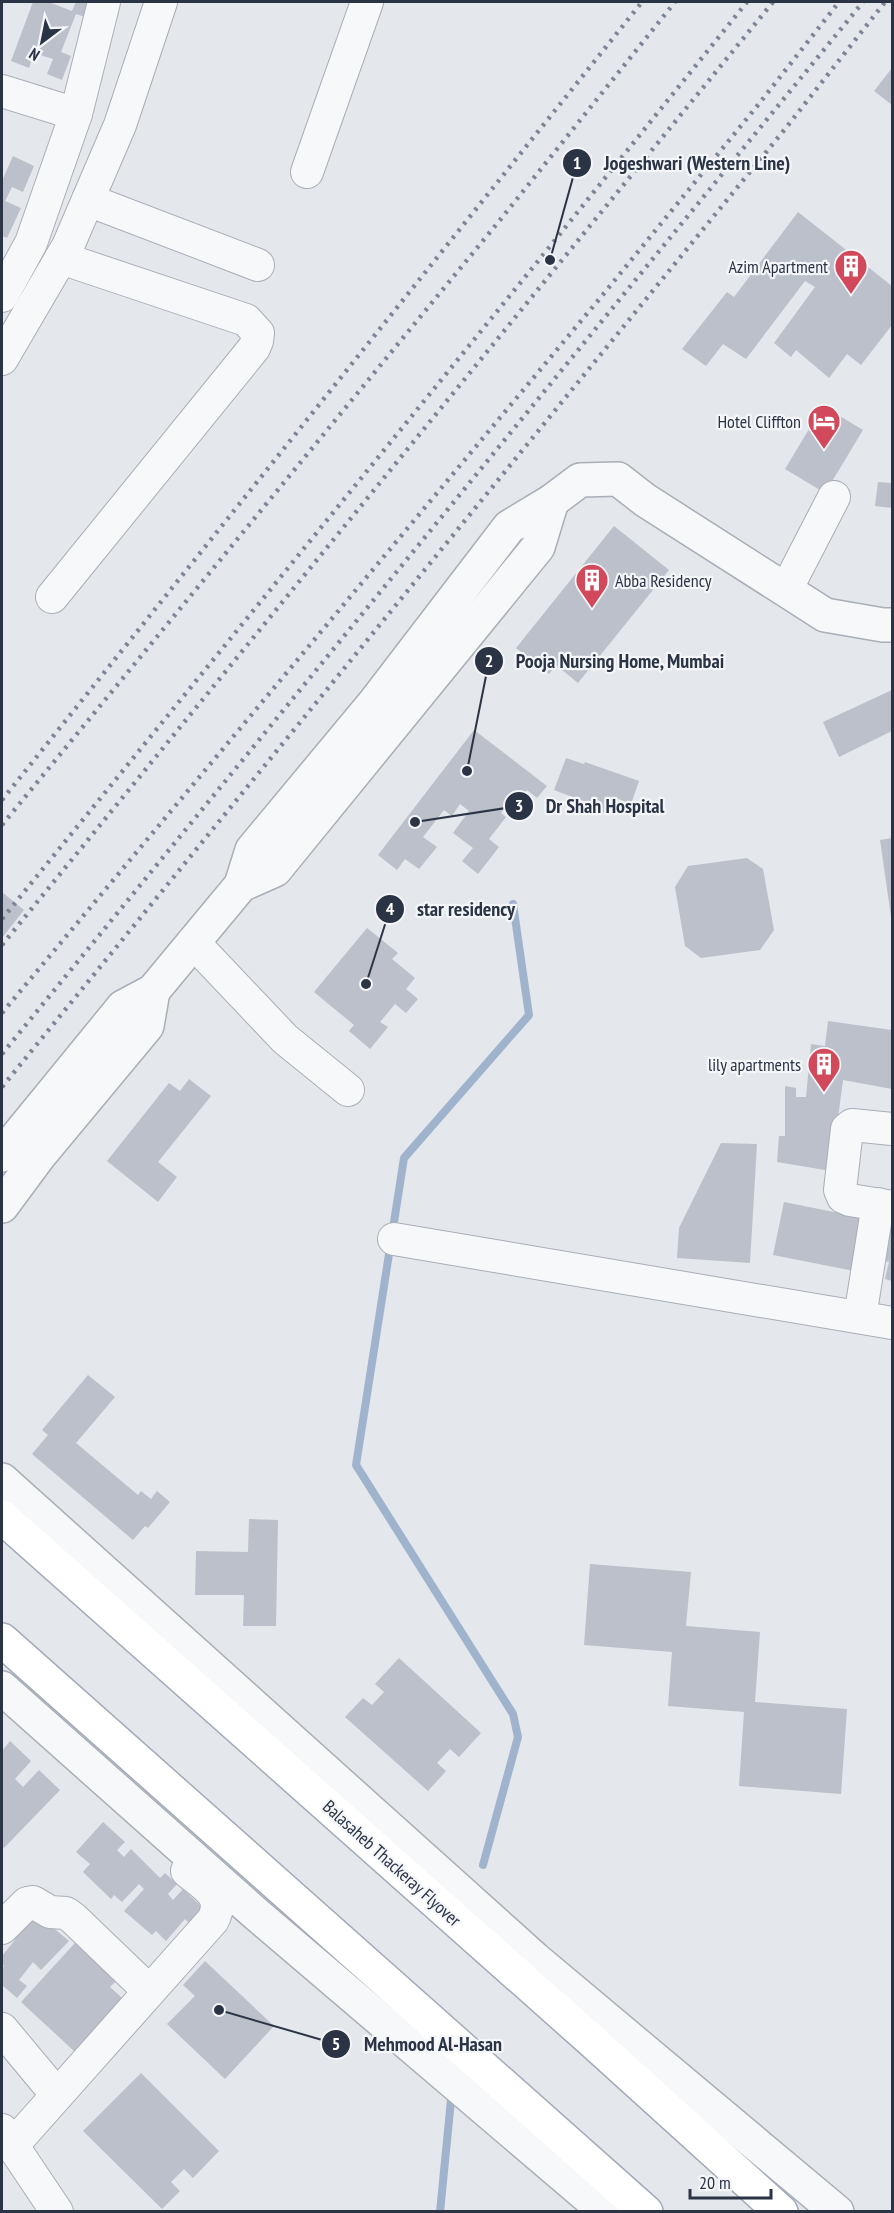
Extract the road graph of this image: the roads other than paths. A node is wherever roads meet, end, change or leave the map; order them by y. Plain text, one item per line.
1 (104, 2) edge
2 (161, 2) edge
3 (367, 2) edge
4 (2, 91) edge
5 (76, 114) junction
6 (307, 172) dead end
7 (88, 200) junction
8 (61, 258) junction
9 (258, 265) dead end
10 (2, 296) edge
11 (2, 359) edge
12 (834, 497) dead end
13 (786, 590) junction
14 (52, 597) dead end
15 (892, 625) edge
16 (193, 942) junction
17 (90, 1071) junction
18 (348, 1090) dead end
19 (892, 1129) edge
20 (2, 1155) edge
21 (6, 1192) edge
22 (885, 1206) edge
23 (394, 1239) dead end
24 (860, 1317) junction
25 (892, 1323) edge
26 (2, 1480) edge
27 (2, 1517) edge
28 (2, 1640) edge
29 (2, 1688) edge
30 (114, 1808) dead end
31 (2, 1928) edge
32 (149, 1991) junction
33 (2, 2029) edge
34 (57, 2095) junction
35 (7, 2138) edge
36 (57, 2211) edge
37 (606, 2211) edge
38 (646, 2211) edge
39 (781, 2211) edge
40 (837, 2211) edge

1 - 5 street
2 - 7 street
3 - 6 street
4 - 5 street
5 - 10 street
7 - 8 street
7 - 9 street
8 - 11 street
8 - 14 street
12 - 13 street
13 - 15 street
13 - 16 street
16 - 17 street
16 - 18 street
17 - 20 street
17 - 21 street
19 - 22 street
22 - 24 street
23 - 24 street
24 - 25 street
26 - 40 street
27 - 39 main road, Balasaheb Thackeray Flyover
28 - 38 main road
29 - 37 street
30 - 32 street
31 - 32 street
32 - 34 street
33 - 34 street
34 - 35 street
35 - 36 street

